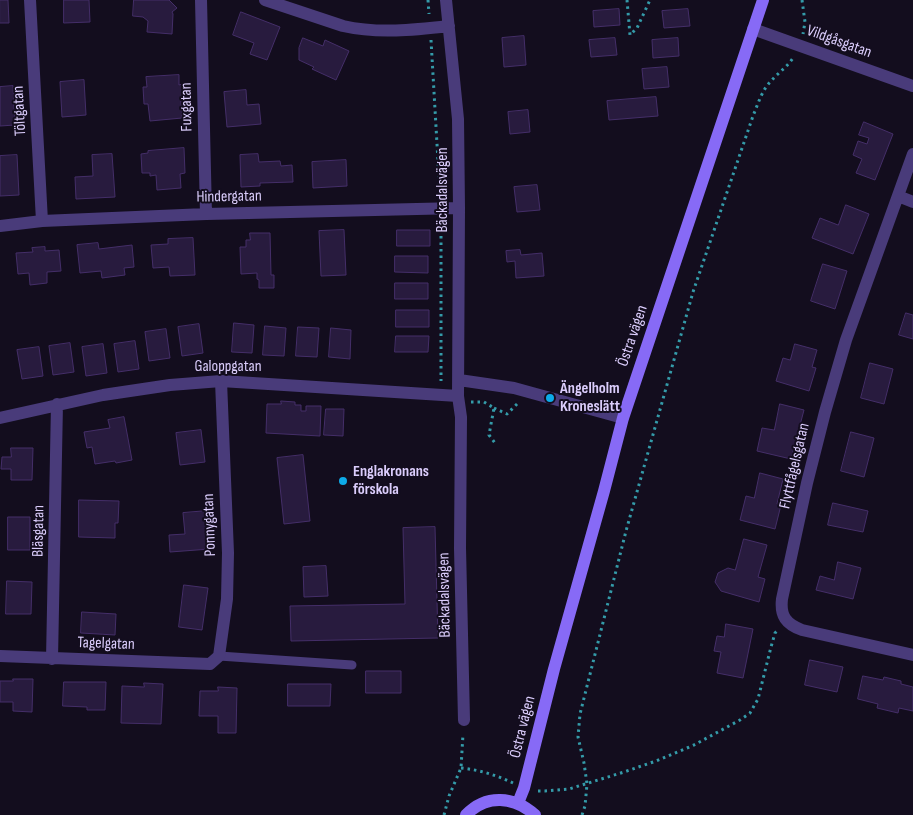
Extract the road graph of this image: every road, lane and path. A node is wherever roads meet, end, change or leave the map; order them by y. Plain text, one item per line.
1 (30, 0) edge
2 (201, 0) edge
3 (265, 0) edge
4 (446, 0) edge
5 (627, 0) edge
6 (650, 0) edge
7 (763, 0) edge
8 (802, 0) edge
9 (449, 26) junction
10 (753, 29) junction
11 (799, 45) junction
12 (913, 86) edge
13 (913, 154) edge
14 (898, 196) junction
15 (913, 202) edge
16 (459, 208) junction
17 (206, 214) junction
18 (42, 221) junction
19 (0, 226) edge
20 (459, 380) junction
21 (221, 381) junction
22 (458, 396) junction
23 (520, 401) dead end
24 (58, 404) junction
25 (494, 408) junction
26 (461, 417) junction
27 (0, 418) edge
28 (623, 418) junction
29 (494, 443) dead end
30 (787, 621) junction
31 (913, 655) edge
32 (0, 656) edge
33 (52, 659) junction
34 (215, 660) junction
35 (352, 665) dead end
36 (464, 720) joint
37 (461, 768) junction
38 (588, 784) junction
39 (524, 788) junction
40 (518, 803) junction
41 (444, 815) edge
42 (466, 815) edge
43 (536, 815) edge
44 (582, 815) edge

1 - 18 street, Töltgatan
2 - 17 street, Fuxgatan
3 - 9 street
4 - 9 street, Bäckadalsvägen
5 - 6 path
7 - 10 main road, Östra vägen
8 - 11 path
9 - 16 street, Bäckadalsvägen
10 - 11 street, Vildgåsgatan
10 - 28 main road, Östra vägen
11 - 12 street, Vildgåsgatan
11 - 38 path
13 - 14 street, Flyttfågelsgatan
14 - 15 street
14 - 30 street, Flyttfågelsgatan
16 - 17 street, Hindergatan
16 - 20 street, Bäckadalsvägen
17 - 18 street, Hindergatan
18 - 19 street, Hindergatan
20 - 22 street, Bäckadalsvägen
20 - 28 street
21 - 22 street, Galoppgatan
21 - 24 street, Galoppgatan
21 - 34 street, Ponnygatan
22 - 26 street, Bäckadalsvägen
23 - 25 path
24 - 27 street, Galoppgatan
24 - 33 street, Bläsgatan
25 - 26 path
25 - 29 path
26 - 36 street, Bäckadalsvägen
28 - 39 main road, Östra vägen
30 - 31 street
30 - 38 path
32 - 33 street, Tagelgatan
33 - 34 street, Tagelgatan
34 - 35 lane
36 - 37 path
37 - 39 path
37 - 41 path
38 - 39 path
38 - 44 path
39 - 40 main road, Östra vägen
40 - 42 main road
40 - 43 main road

